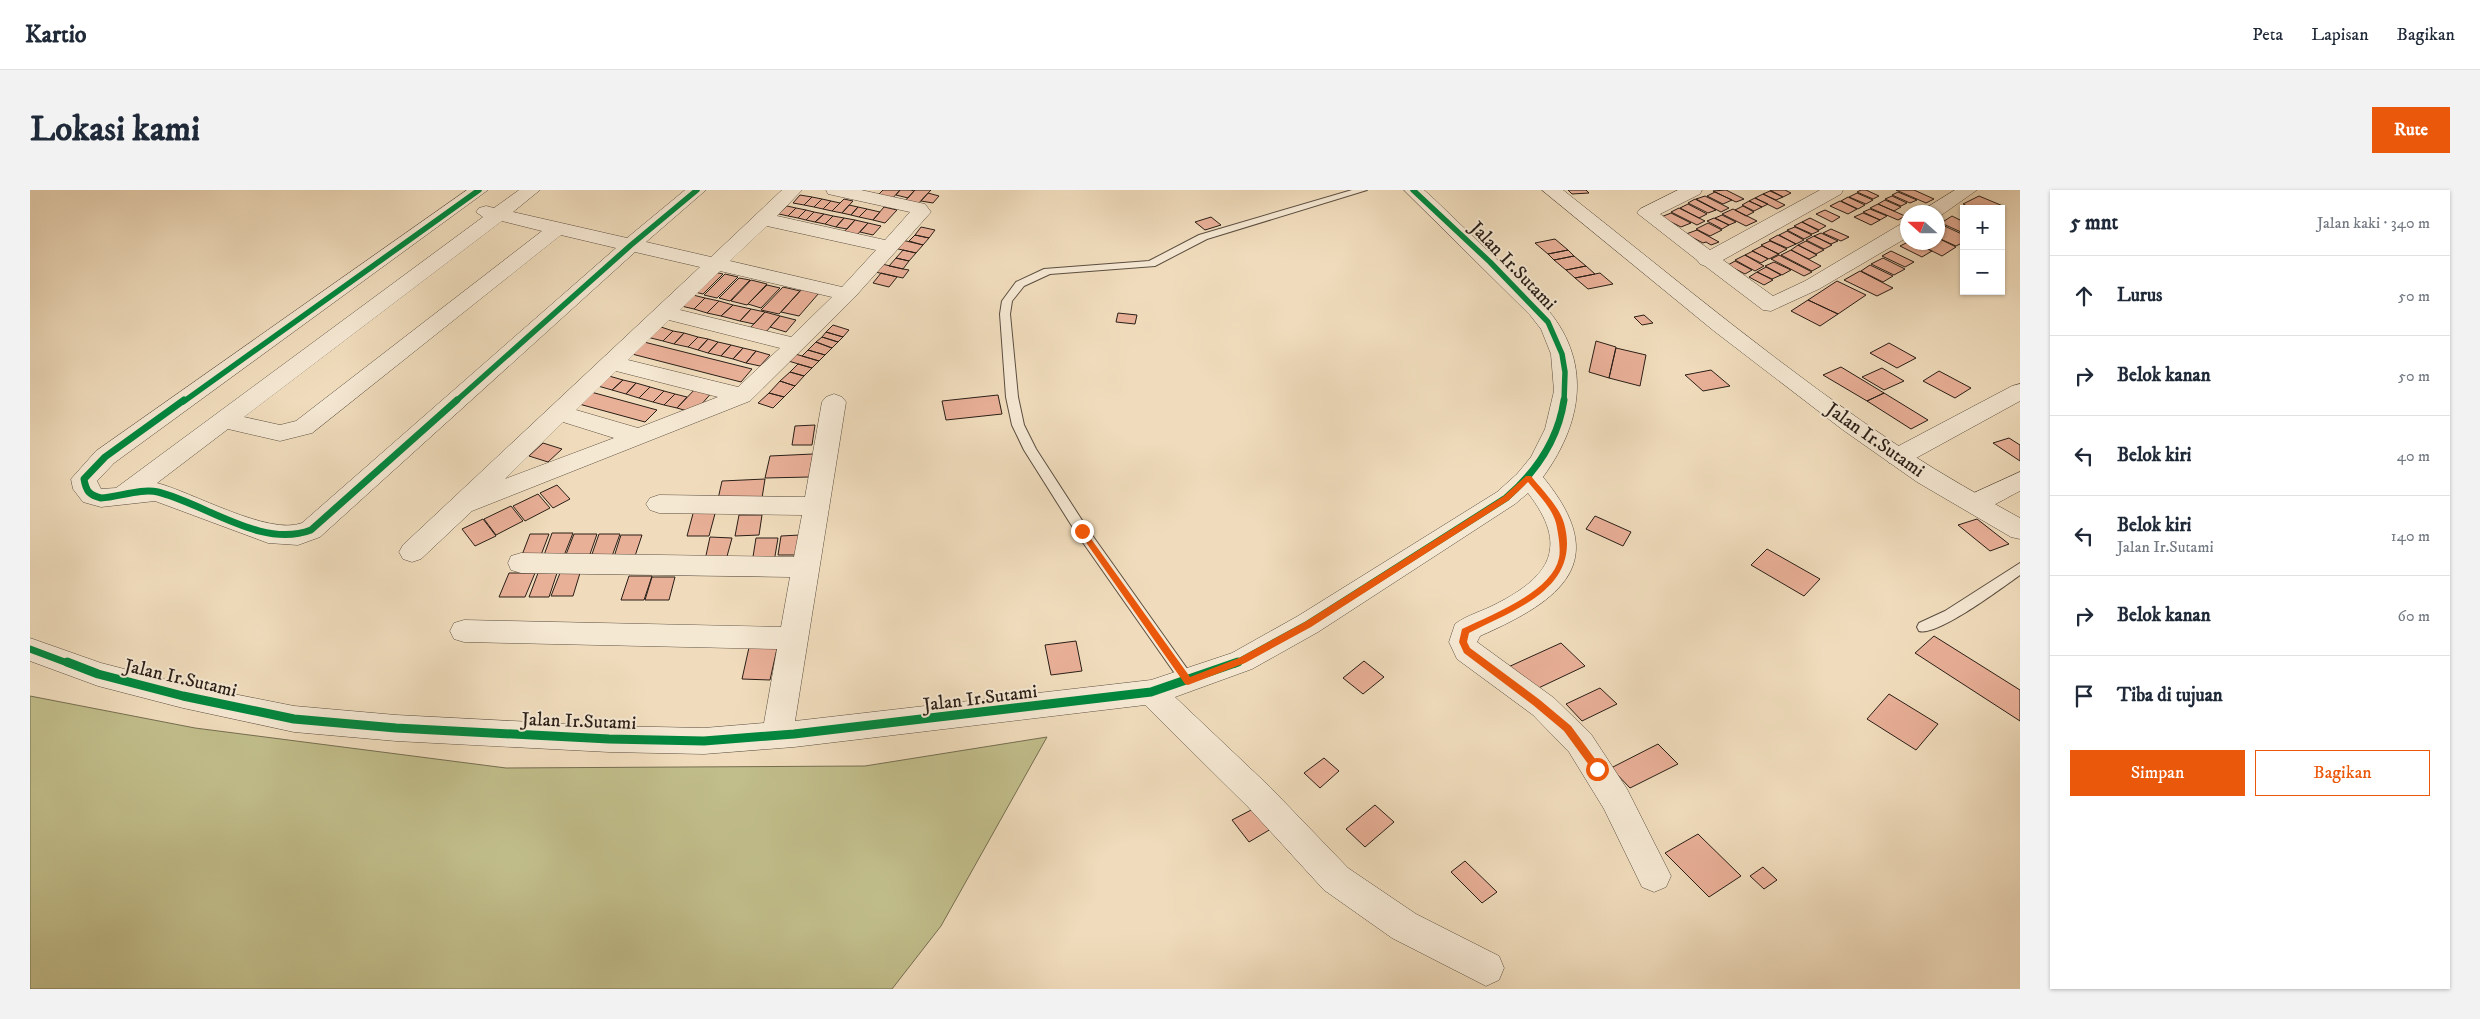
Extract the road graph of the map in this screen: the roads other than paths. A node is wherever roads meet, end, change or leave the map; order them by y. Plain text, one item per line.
1 (479, 190) edge
2 (531, 190) edge
3 (697, 190) edge
4 (793, 190) edge
5 (835, 190) edge
6 (1362, 190) edge
7 (1413, 190) edge
8 (1552, 190) edge
9 (1693, 190) edge
10 (1834, 190) edge
11 (1968, 190) edge
12 (458, 205) junction
13 (1944, 205) edge
14 (498, 214) junction
15 (762, 219) junction
16 (558, 228) junction
17 (1900, 233) edge
18 (631, 245) junction
19 (890, 247) junction
20 (1707, 260) junction
21 (713, 264) junction
22 (848, 294) junction
23 (663, 312) junction
24 (796, 345) junction
25 (610, 362) junction
26 (2020, 390) edge
27 (742, 396) junction
28 (834, 402) dead end
29 (558, 413) junction
30 (223, 420) junction
31 (639, 437) junction
32 (1898, 457) junction
33 (1529, 477) junction
34 (2020, 481) edge
35 (124, 495) junction
36 (1974, 503) junction
37 (463, 504) junction
38 (659, 504) dead end
39 (816, 506) junction
40 (2020, 530) edge
41 (412, 552) dead end
42 (521, 563) dead end
43 (806, 567) junction
44 (2020, 568) edge
45 (1924, 627) dead end
46 (464, 631) dead end
47 (794, 638) junction
48 (30, 649) edge
49 (1188, 681) junction
50 (1151, 692) junction
51 (778, 735) junction
52 (1654, 876) dead end
53 (1486, 968) dead end

1 - 12 street
2 - 14 street
3 - 18 street
4 - 15 street
5 - 19 street
6 - 49 lane
7 - 33 street, Jalan Ir.Sutami
8 - 32 street, Jalan Ir.Sutami
9 - 20 street
10 - 20 street
11 - 13 street
12 - 14 street
12 - 35 street
14 - 16 street
14 - 30 street
15 - 19 street
15 - 21 street
16 - 18 street
16 - 30 street
17 - 20 street
18 - 21 street
18 - 35 street
19 - 22 street
21 - 22 street
21 - 23 street
22 - 24 street
23 - 24 street
23 - 25 street
24 - 27 street
25 - 27 street
25 - 29 street
26 - 32 street
27 - 31 street
28 - 39 street
29 - 31 street
29 - 37 street
30 - 35 street
31 - 37 street
32 - 36 street, Jalan Ir.Sutami
33 - 49 street, Jalan Ir.Sutami
33 - 52 street
34 - 36 street
36 - 40 street, Jalan Ir.Sutami
37 - 41 street
38 - 39 street
39 - 43 street
42 - 43 street
43 - 47 street
44 - 45 lane
46 - 47 street
47 - 51 street
48 - 51 street, Jalan Ir.Sutami
49 - 50 street, Jalan Ir.Sutami
50 - 51 street, Jalan Ir.Sutami
50 - 53 street

